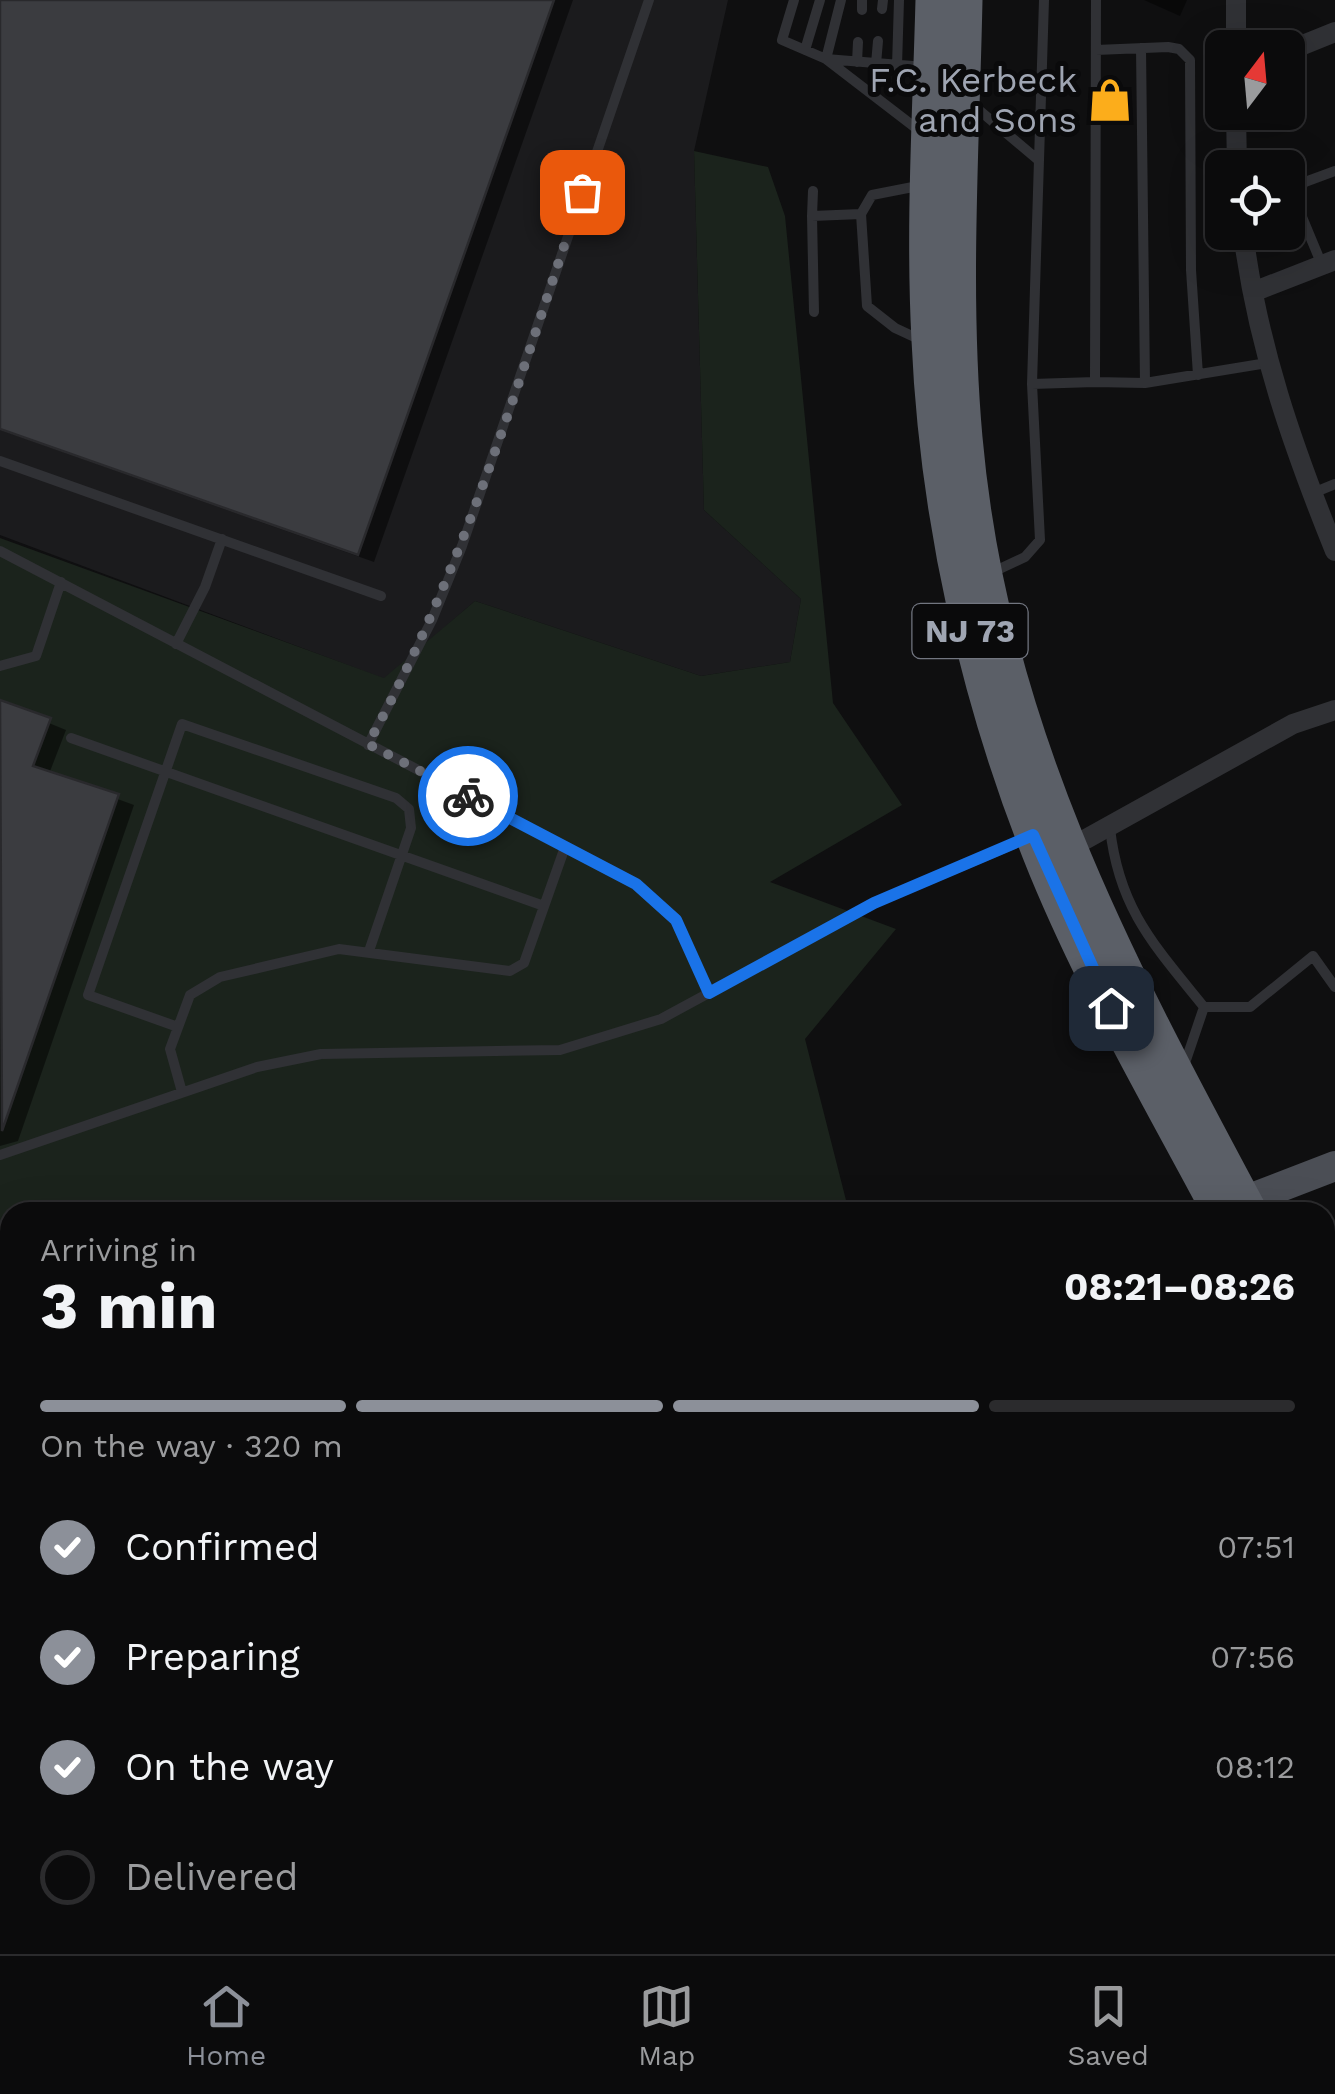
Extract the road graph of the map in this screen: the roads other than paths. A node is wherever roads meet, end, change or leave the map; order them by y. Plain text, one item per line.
1 (649, 0) edge
2 (794, 0) edge
3 (820, 0) edge
4 (841, 0) edge
5 (898, 0) edge
6 (933, 0) edge
7 (965, 0) edge
8 (1044, 0) edge
9 (1096, 0) edge
10 (1236, 0) edge
11 (1236, 30) edge
12 (1335, 32) edge
13 (878, 41) dead end
14 (858, 42) dead end
15 (1305, 44) edge
16 (1141, 48) junction
17 (806, 50) junction
18 (1096, 50) junction
19 (826, 59) junction
20 (856, 62) junction
21 (876, 64) junction
22 (914, 67) junction
23 (963, 96) junction
24 (930, 139) junction
25 (1037, 160) junction
26 (1335, 171) edge
27 (928, 184) junction
28 (812, 190) dead end
29 (861, 214) junction
30 (812, 216) junction
31 (1246, 250) edge
32 (1328, 262) edge
33 (1253, 292) junction
34 (814, 312) dead end
35 (928, 343) junction
36 (1268, 363) junction
37 (1198, 375) junction
38 (1095, 382) junction
39 (1145, 383) junction
40 (1032, 384) junction
41 (0, 461) edge
42 (1335, 484) edge
43 (1312, 493) junction
44 (222, 539) junction
45 (0, 551) edge
46 (1335, 551) edge
47 (986, 575) junction
48 (61, 582) junction
49 (381, 596) dead end
50 (176, 644) junction
51 (0, 666) edge
52 (1335, 710) edge
53 (71, 738) dead end
54 (368, 744) junction
55 (164, 772) junction
56 (1110, 828) junction
57 (1033, 835) junction
58 (565, 847) junction
59 (1068, 849) junction
60 (401, 856) junction
61 (1089, 899) junction
62 (1126, 900) junction
63 (544, 906) junction
64 (369, 952) junction
65 (1335, 987) edge
66 (709, 993) junction
67 (1204, 1007) junction
68 (178, 1027) junction
69 (1180, 1082) junction
70 (182, 1092) junction
71 (0, 1156) edge
72 (1335, 1166) edge
73 (1234, 1202) edge
74 (1235, 1202) edge
75 (1254, 1202) edge
76 (1335, 1862) edge
77 (1335, 1911) edge

1 - 54 lane
2 - 17 lane
3 - 17 lane
4 - 19 lane
5 - 22 lane
6 - 22 highway, NJ 73
7 - 23 highway, NJ 73
8 - 25 lane
9 - 18 lane
10 - 11 street
12 - 15 street
13 - 21 lane
14 - 20 lane
16 - 18 lane
16 - 37 lane
16 - 39 lane
17 - 19 lane
18 - 38 lane
19 - 20 lane
19 - 24 lane
20 - 21 lane
21 - 22 lane
22 - 24 highway, NJ 73
23 - 25 lane
23 - 47 highway, NJ 73
24 - 27 highway, NJ 73
25 - 40 lane
26 - 32 lane
27 - 29 lane
27 - 35 highway, NJ 73
28 - 30 lane
29 - 30 lane
29 - 35 lane
30 - 34 lane
31 - 33 street
32 - 33 street
33 - 36 street
35 - 57 highway, NJ 73
36 - 37 lane
36 - 43 street
37 - 39 lane
38 - 39 lane
38 - 40 lane
40 - 47 lane
41 - 44 lane
42 - 43 lane
43 - 46 street
44 - 49 lane
44 - 50 lane
45 - 48 lane
47 - 59 highway, NJ 73
48 - 50 lane
48 - 51 lane
50 - 54 lane
52 - 56 street
53 - 55 lane
54 - 58 lane
55 - 60 lane
55 - 60 lane
55 - 68 lane
56 - 59 street
56 - 62 lane
57 - 66 lane
57 - 73 highway, NJ 73
58 - 63 lane
58 - 66 lane
59 - 61 highway, NJ 73
60 - 63 lane
60 - 64 lane
61 - 62 lane
61 - 69 highway, NJ 73
62 - 67 lane
63 - 64 lane
64 - 68 lane
65 - 67 lane
66 - 70 lane
67 - 69 lane
68 - 70 lane
69 - 74 highway, NJ 73
70 - 71 lane
72 - 75 main road
76 - 77 highway

